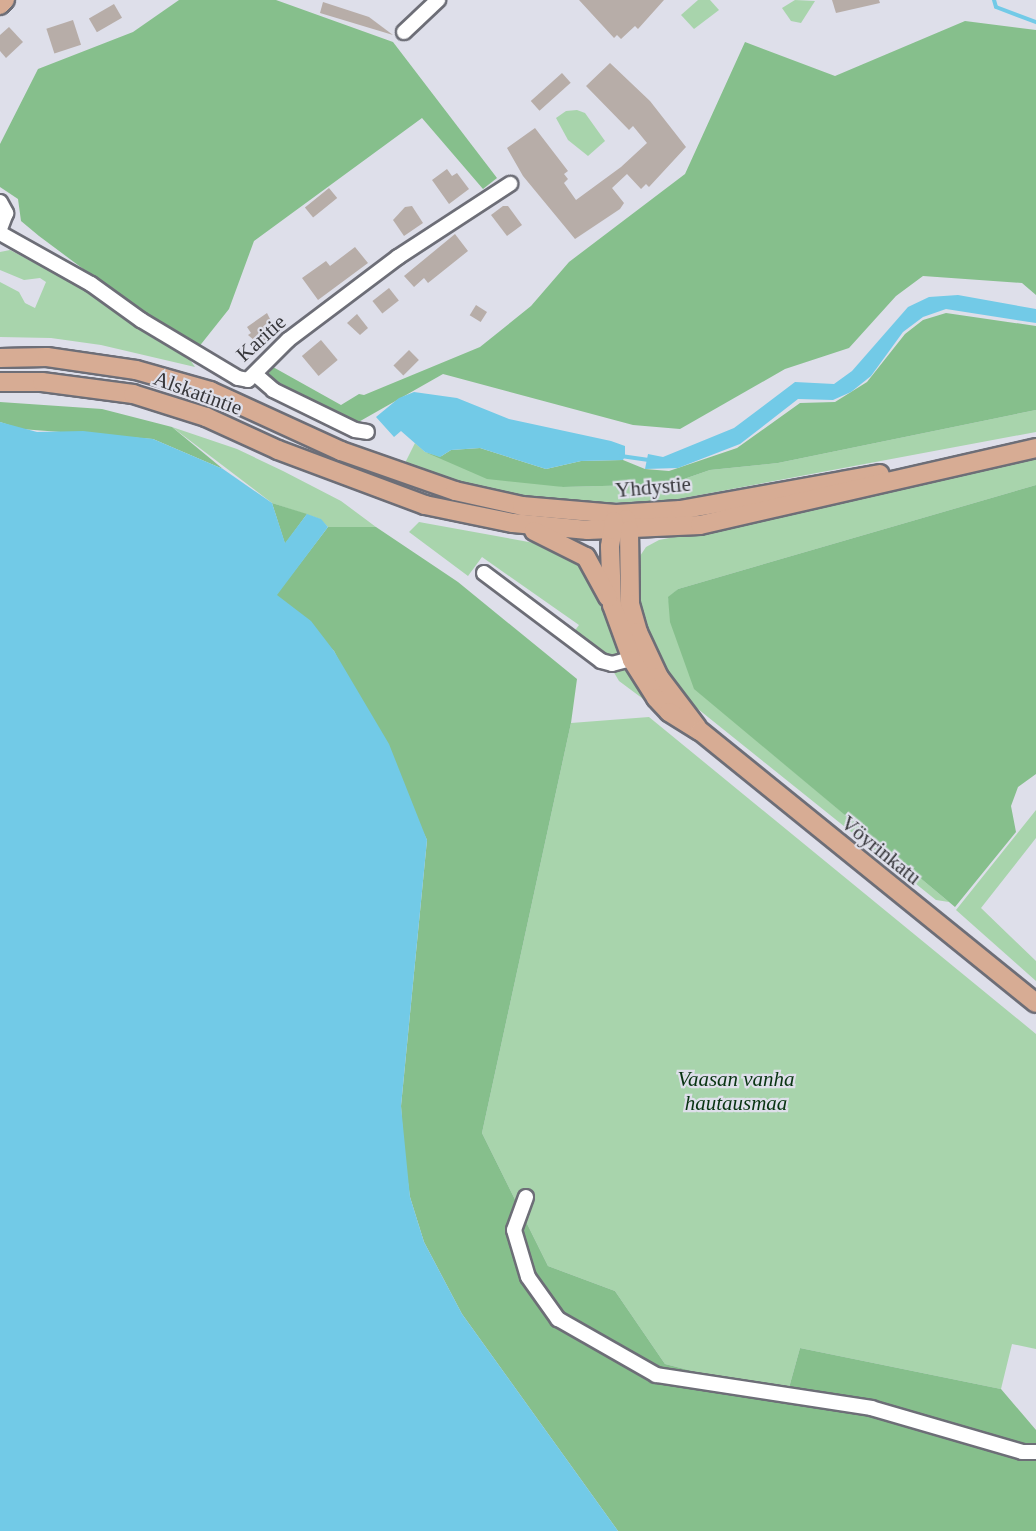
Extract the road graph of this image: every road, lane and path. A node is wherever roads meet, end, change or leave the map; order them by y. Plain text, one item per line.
1 (6, 0) edge
2 (438, 0) edge
3 (0, 5) edge
4 (404, 32) dead end
5 (510, 184) dead end
6 (0, 202) edge
7 (0, 231) edge
8 (0, 358) edge
9 (256, 375) junction
10 (0, 382) edge
11 (367, 432) dead end
12 (1036, 448) edge
13 (341, 451) joint
14 (370, 487) joint
15 (513, 523) junction
16 (619, 525) junction
17 (484, 573) dead end
18 (612, 604) junction
19 (640, 657) junction
20 (1036, 1003) edge
21 (526, 1197) dead end
22 (1036, 1452) edge

1 - 3 main road
2 - 4 street
5 - 9 street, Karitie
6 - 7 street
7 - 9 street, Karitie
8 - 13 main road, Alskatintie
9 - 11 street
10 - 14 main road, Alskatintie
12 - 16 main road, Yhdystie
13 - 16 main road, Yhdystie
14 - 15 main road, Yhdystie
15 - 16 main road, Yhdystie
15 - 18 main road
16 - 18 main road, Vöyrinkatu
16 - 19 main road, Vöyrinkatu
17 - 19 street
18 - 19 main road, Vöyrinkatu
19 - 20 main road, Vöyrinkatu
21 - 22 street

